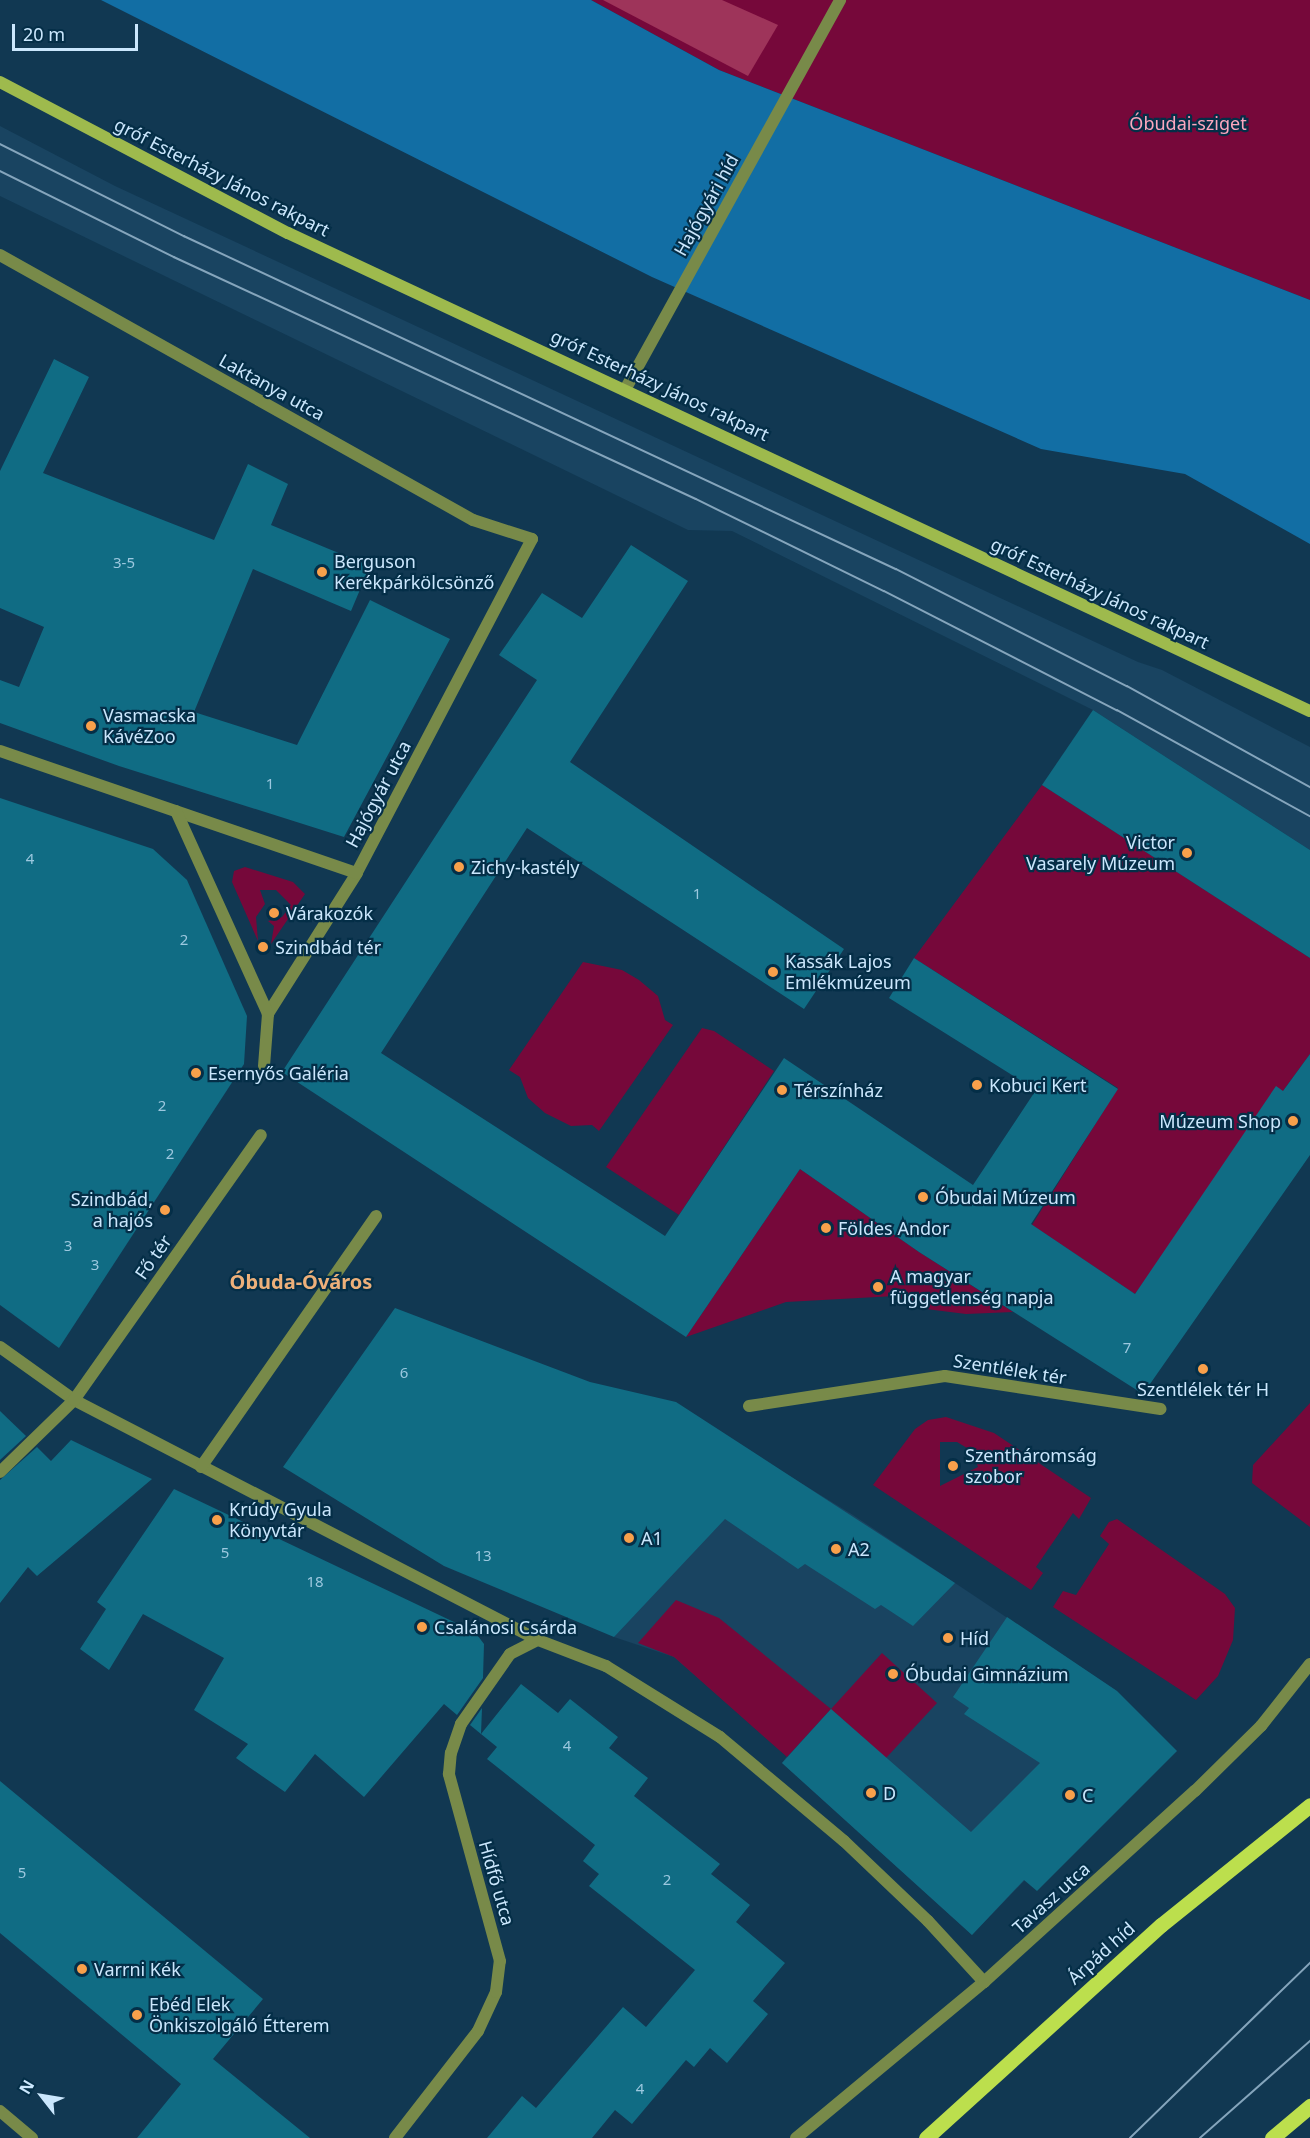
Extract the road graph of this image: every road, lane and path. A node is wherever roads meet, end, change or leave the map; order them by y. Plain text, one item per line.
1 (840, 0) edge
2 (0, 82) edge
3 (0, 255) edge
4 (626, 388) junction
5 (532, 539) joint
6 (1310, 711) edge
7 (0, 751) edge
8 (176, 811) junction
9 (357, 873) junction
10 (268, 1014) junction
11 (264, 1066) dead end
12 (261, 1135) dead end
13 (376, 1216) dead end
14 (0, 1347) edge
15 (74, 1400) junction
16 (749, 1406) dead end
17 (1160, 1409) dead end
18 (201, 1467) junction
19 (0, 1472) edge
20 (538, 1640) junction
21 (1310, 1664) edge
22 (1310, 1805) edge
23 (984, 1982) junction
24 (1310, 2106) edge
25 (0, 2111) edge
26 (32, 2138) edge
27 (395, 2138) edge
28 (796, 2138) edge
29 (926, 2138) edge
30 (1272, 2138) edge

1 - 4 street, Hajógyári híd
2 - 4 main road, gróf Esterházy János rakpart
3 - 5 street, Laktanya utca
4 - 6 main road, gróf Esterházy János rakpart
5 - 9 street, Hajógyár utca
7 - 8 street
8 - 9 street
8 - 10 street
9 - 10 street, Hajógyár utca
10 - 11 street, Hajógyár utca
12 - 15 street, Fő tér
13 - 18 street
14 - 15 street
15 - 18 street
15 - 19 street, Fő tér
16 - 17 street, Szentlélek tér
18 - 20 street
20 - 23 street
20 - 27 street, Hídfő utca
21 - 23 street, Tavasz utca
22 - 29 main road, Árpád híd
23 - 28 street, Tavasz utca
24 - 30 main road
25 - 26 street

